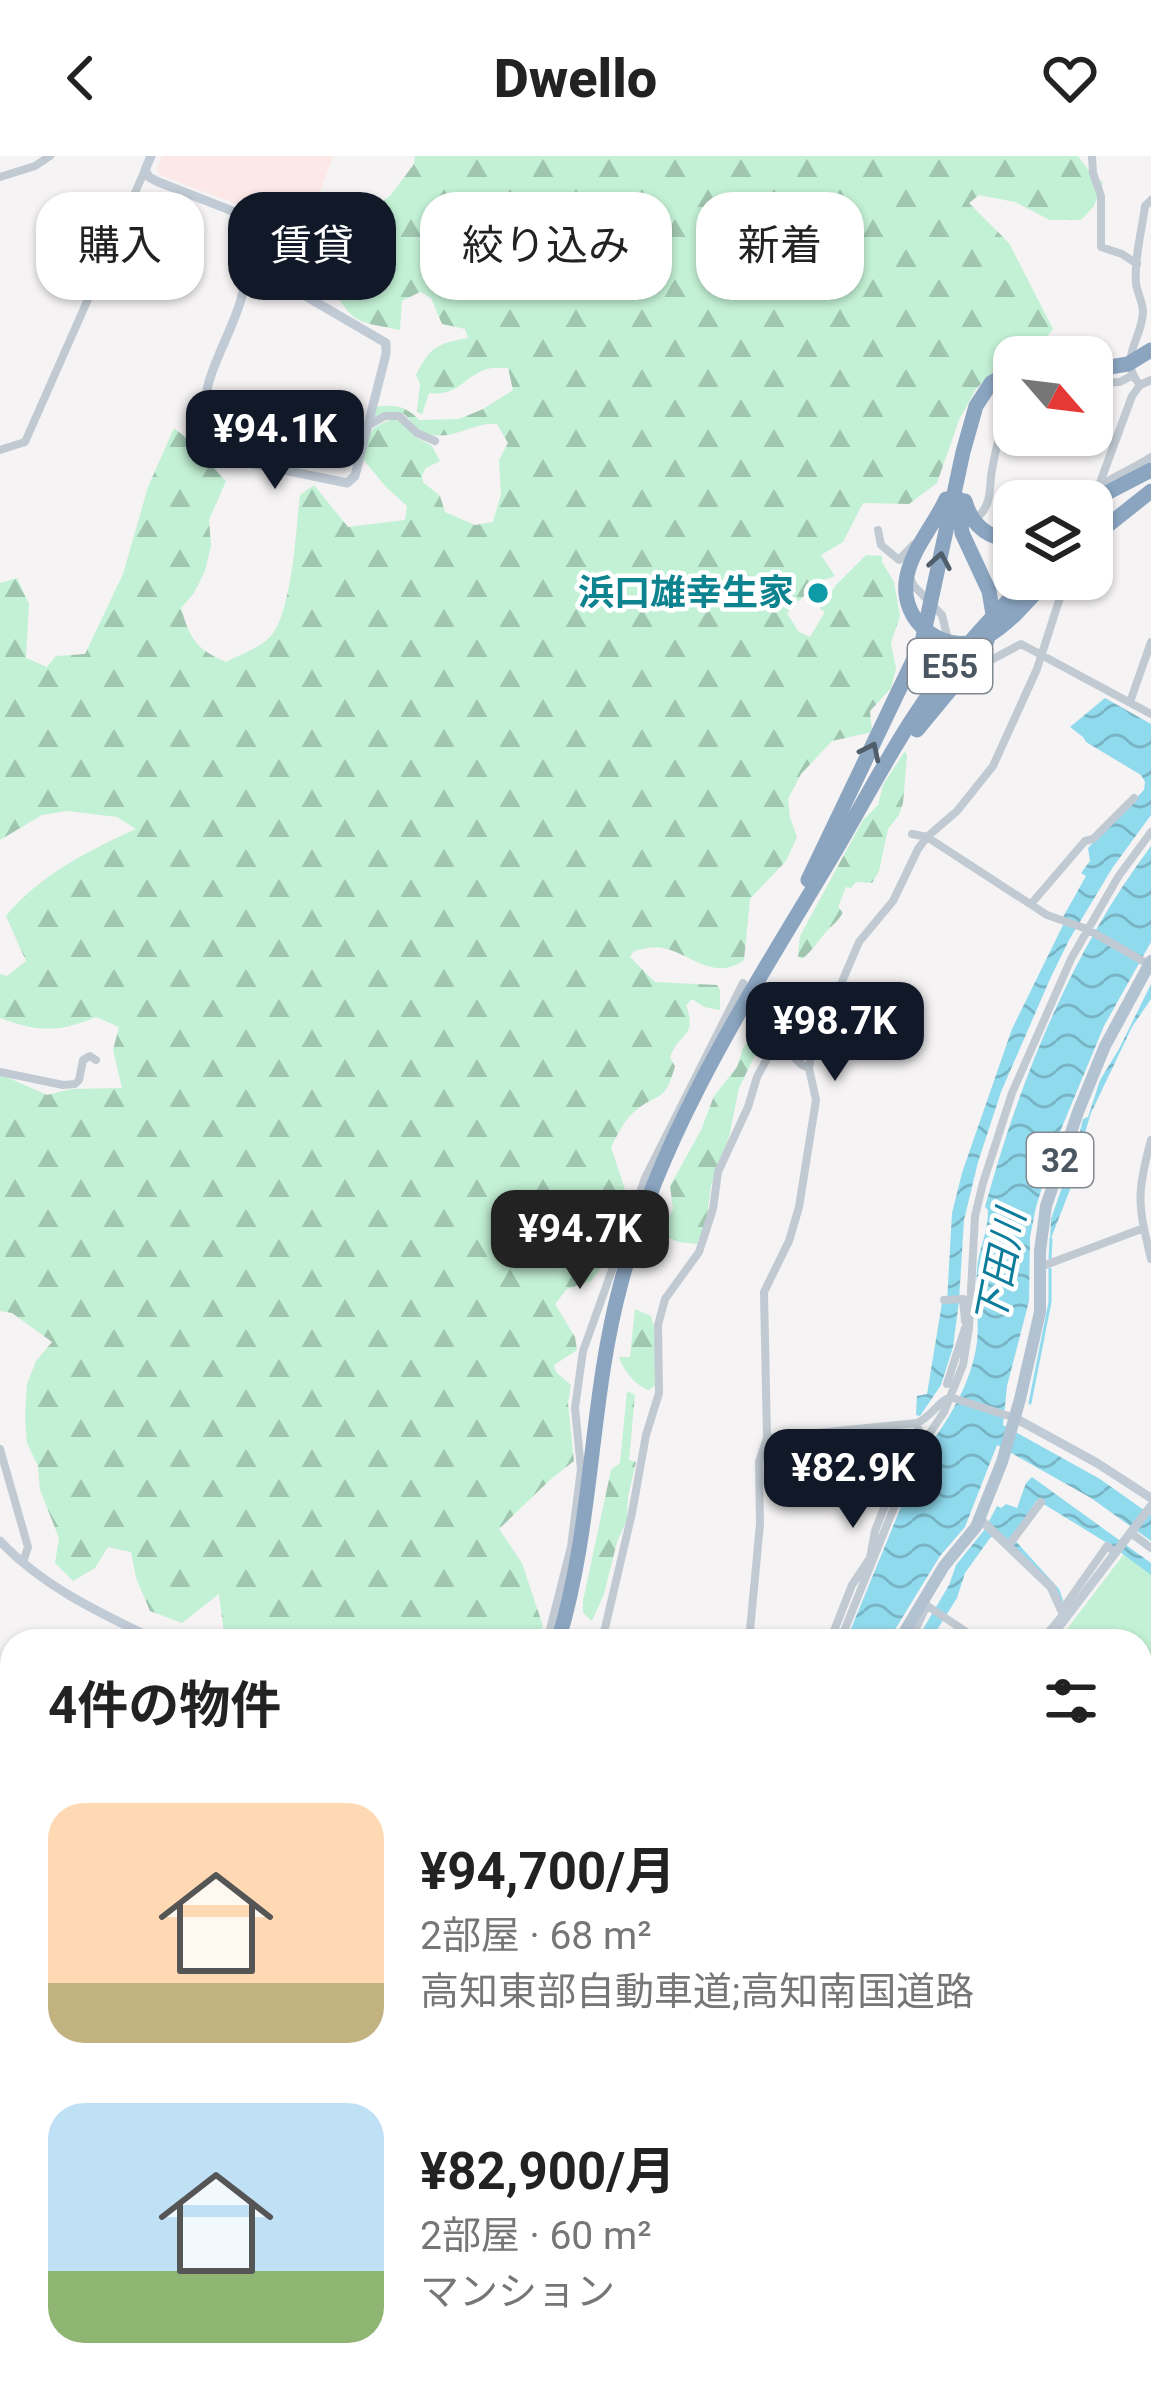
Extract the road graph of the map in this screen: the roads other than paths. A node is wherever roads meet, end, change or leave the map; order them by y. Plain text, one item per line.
1 (50, 156) edge
2 (151, 156) edge
3 (1092, 156) edge
4 (145, 170) junction
5 (0, 177) edge
6 (1151, 200) edge
7 (228, 209) edge
8 (1138, 264) junction
9 (239, 300) edge
10 (312, 300) edge
11 (1148, 357) edge
12 (1113, 370) edge
13 (1131, 376) junction
14 (1151, 380) edge
15 (1113, 381) edge
16 (993, 383) edge
17 (1140, 385) junction
18 (368, 426) junction
19 (435, 441) dead end
20 (0, 450) edge
21 (995, 456) edge
22 (1151, 458) edge
23 (1151, 470) edge
24 (1101, 480) edge
25 (1113, 485) edge
26 (1113, 489) edge
27 (1151, 493) edge
28 (959, 510) junction
29 (1113, 515) edge
30 (1113, 525) edge
31 (878, 530) dead end
32 (993, 535) edge
33 (899, 560) junction
34 (1010, 600) edge
35 (1028, 600) edge
36 (1059, 600) edge
37 (1151, 642) edge
38 (1042, 655) junction
39 (969, 677) junction
40 (952, 699) dead end
41 (1130, 702) junction
42 (1151, 714) edge
43 (888, 765) junction
44 (1134, 798) dead end
45 (1151, 832) edge
46 (912, 834) dead end
47 (927, 837) junction
48 (1031, 904) junction
49 (1088, 930) junction
50 (1148, 962) edge
51 (764, 969) junction
52 (743, 983) dead end
53 (96, 1060) dead end
54 (809, 1068) junction
55 (0, 1072) edge
56 (1151, 1140) edge
57 (1144, 1228) junction
58 (1151, 1259) edge
59 (1046, 1264) junction
60 (944, 1300) dead end
61 (967, 1327) junction
62 (947, 1384) dead end
63 (952, 1398) junction
64 (1012, 1419) junction
65 (916, 1424) junction
66 (767, 1438) junction
67 (0, 1449) edge
68 (905, 1467) junction
69 (1041, 1502) dead end
70 (1150, 1504) edge
71 (982, 1521) junction
72 (1129, 1535) junction
73 (0, 1541) edge
74 (1012, 1542) junction
75 (1151, 1548) edge
76 (871, 1559) junction
77 (23, 1562) junction
78 (927, 1605) junction
79 (1063, 1615) junction
80 (134, 1629) edge
81 (550, 1629) edge
82 (561, 1629) edge
83 (605, 1629) edge
84 (749, 1629) edge
85 (835, 1629) edge
86 (845, 1629) edge
87 (908, 1629) edge
88 (918, 1629) edge
89 (961, 1629) edge
90 (1053, 1629) edge

1 - 5 street
2 - 4 street
3 - 8 street
4 - 7 street
4 - 20 street
6 - 8 street
8 - 13 street
9 - 18 street
10 - 18 street
11 - 12 highway
13 - 15 street
13 - 17 street
14 - 17 street
16 - 28 highway
17 - 24 street
18 - 19 street
21 - 28 street
22 - 25 street
23 - 26 highway
27 - 29 highway
27 - 30 highway
28 - 32 highway
28 - 33 street
28 - 35 highway
28 - 43 highway
51 -> 28 highway
31 - 33 street
33 - 39 street
34 - 43 highway, E55
36 - 38 street
37 - 41 street
38 - 39 street
38 - 41 street
38 - 47 street
39 - 40 street
41 - 42 street
43 - 51 highway
44 - 48 street
45 - 49 street
46 - 47 street
47 - 48 street
47 - 54 street
48 - 49 street
49 - 50 street
49 - 61 street
50 - 59 main road, 32
51 - 82 highway
52 - 81 street
53 - 55 street
54 - 66 street
54 - 83 street
56 - 57 street
57 - 58 street
57 - 59 street
59 - 64 main road, 32
60 - 61 street
61 - 62 street
61 - 63 street
63 - 64 street
63 - 65 street
63 - 68 street
64 - 70 street
64 - 71 main road, 32
65 - 66 street
65 - 68 street
66 - 84 street
67 - 77 street
68 - 76 street
69 - 74 street
70 - 72 street
71 - 74 street
71 - 78 main road, 32
72 - 75 street
72 - 79 street
73 - 77 street
74 - 79 street
76 - 85 street
76 - 86 street
77 - 80 street
78 - 87 main road, 32
78 - 88 street
78 - 89 street
79 - 90 street

